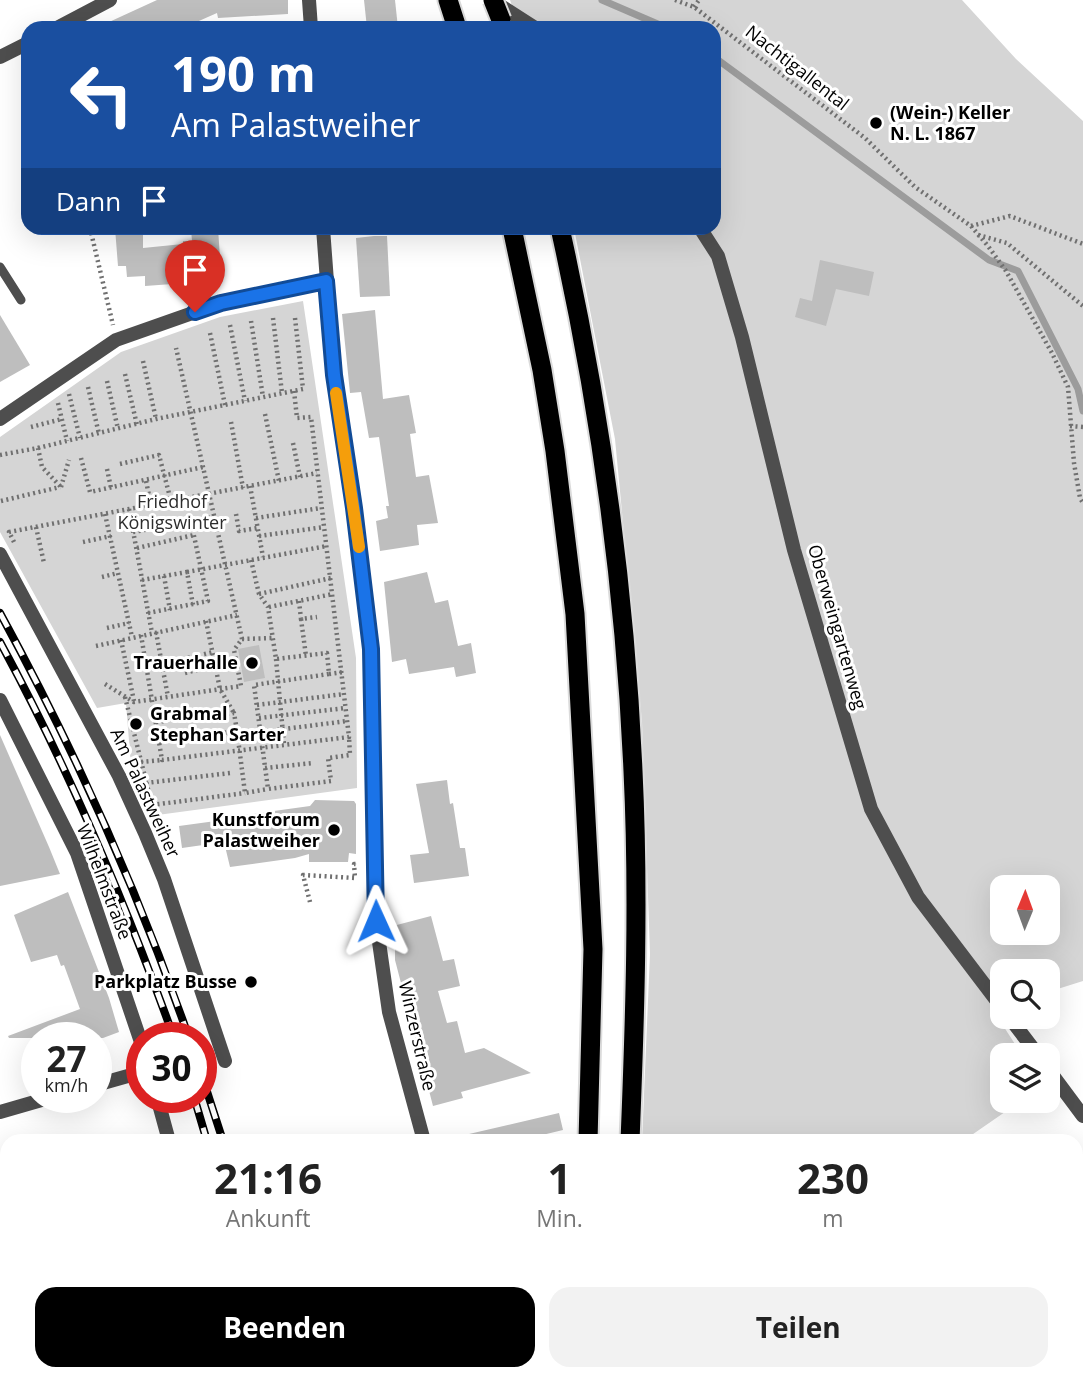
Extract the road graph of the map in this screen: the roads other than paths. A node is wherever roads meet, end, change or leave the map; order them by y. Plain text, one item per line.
1 (110, 0) edge
2 (309, 0) edge
3 (492, 0) edge
4 (449, 2) edge
5 (70, 21) edge
6 (310, 21) edge
7 (455, 21) edge
8 (501, 21) edge
9 (524, 21) edge
10 (21, 46) edge
11 (0, 57) edge
12 (323, 235) edge
13 (513, 235) edge
14 (561, 235) edge
15 (704, 235) edge
16 (0, 267) edge
17 (326, 281) junction
18 (21, 300) dead end
19 (0, 419) edge
20 (0, 554) edge
21 (0, 701) edge
22 (990, 992) edge
23 (134, 1022) edge
24 (1018, 1029) edge
25 (1029, 1043) edge
26 (225, 1061) dead end
27 (1060, 1085) edge
28 (21, 1106) edge
29 (0, 1112) edge
30 (161, 1113) edge
31 (1083, 1116) edge
32 (167, 1134) edge
33 (422, 1134) edge
34 (588, 1134) edge
35 (630, 1134) edge

1 - 5 street
2 - 6 street
3 - 8 highway, bridge
3 - 9 street
4 - 7 highway
10 - 11 street
12 - 17 street, Winzerstraße
13 - 34 highway
14 - 35 highway
15 - 22 street, Oberweingartenweg
16 - 18 lane
17 - 19 street
17 - 33 street, Winzerstraße
20 - 26 street, Am Palastweiher
21 - 23 street, Wilhelmstraße
24 - 25 street
27 - 31 street
28 - 29 street
30 - 32 street

